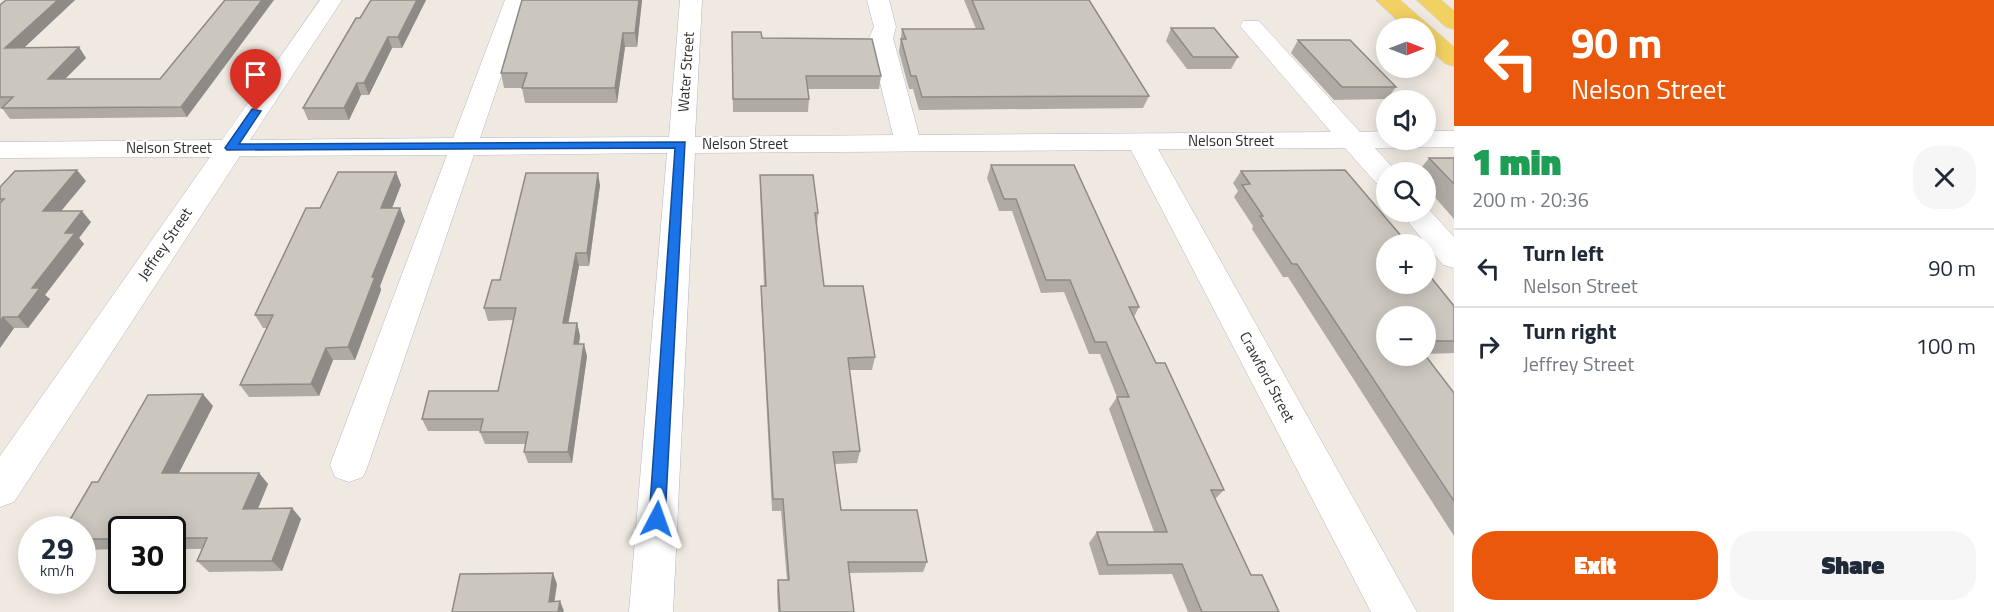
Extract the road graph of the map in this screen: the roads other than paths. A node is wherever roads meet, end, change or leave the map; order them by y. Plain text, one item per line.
1 (331, 0) edge
2 (516, 0) edge
3 (691, 0) edge
4 (878, 0) edge
5 (1387, 0) edge
6 (1428, 0) edge
7 (1408, 18) edge
8 (1454, 22) edge
9 (1251, 26) dead end
10 (1436, 43) edge
11 (1454, 59) edge
12 (1454, 139) edge
13 (1355, 140) junction
14 (1140, 141) junction
15 (908, 143) junction
16 (681, 145) junction
17 (463, 146) junction
18 (231, 148) junction
19 (0, 150) edge
20 (1376, 165) edge
21 (1424, 222) edge
22 (1454, 257) edge
23 (349, 465) dead end
24 (0, 489) edge
25 (651, 612) edge
26 (1395, 612) edge

1 - 18 street, Jeffrey Street
2 - 17 street
3 - 16 street, Water Street
4 - 15 street
5 - 7 main road
6 - 8 main road
9 - 13 street
10 - 11 main road
12 - 13 street, Nelson Street
13 - 14 street, Nelson Street
13 - 20 street
14 - 15 street, Nelson Street
14 - 26 street, Crawford Street
15 - 16 street, Nelson Street
16 - 17 street, Nelson Street
16 - 25 street, Water Street
17 - 18 street, Nelson Street
17 - 23 street
18 - 19 street, Nelson Street
18 - 24 street, Jeffrey Street
21 - 22 street

